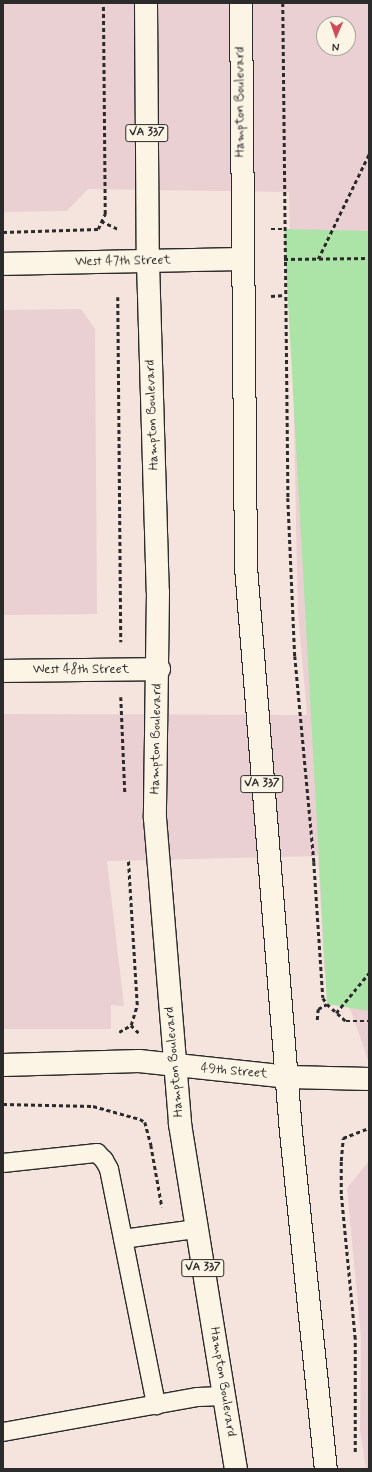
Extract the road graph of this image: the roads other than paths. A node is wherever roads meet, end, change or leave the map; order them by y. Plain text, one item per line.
1 (146, 3) edge
2 (241, 3) edge
3 (243, 260) junction
4 (148, 262) junction
5 (3, 264) edge
6 (159, 669) junction
7 (3, 671) edge
8 (3, 1065) edge
9 (174, 1066) junction
10 (289, 1077) junction
11 (369, 1079) edge
12 (3, 1163) edge
13 (196, 1229) junction
14 (123, 1239) junction
15 (224, 1396) junction
16 (156, 1405) junction
17 (3, 1432) edge
18 (236, 1469) edge
19 (326, 1469) edge

1 - 4 main road, Hampton Boulevard / VA 337
2 - 3 main road, Hampton Boulevard / VA 337
3 - 4 main road, West 47th Street
3 - 10 main road, Hampton Boulevard / VA 337
4 - 5 main road, West 47th Street
4 - 6 main road, Hampton Boulevard / VA 337
6 - 7 main road, West 48th Street
6 - 9 main road, Hampton Boulevard / VA 337
8 - 9 main road, 49th Street
9 - 10 main road, 49th Street
9 - 13 main road, Hampton Boulevard / VA 337
10 - 11 main road, 49th Street
10 - 19 main road, Hampton Boulevard / VA 337
12 - 14 lane
13 - 14 lane
13 - 15 main road, Hampton Boulevard / VA 337
14 - 16 lane
15 - 16 lane
15 - 18 main road, Hampton Boulevard / VA 337
16 - 17 lane

